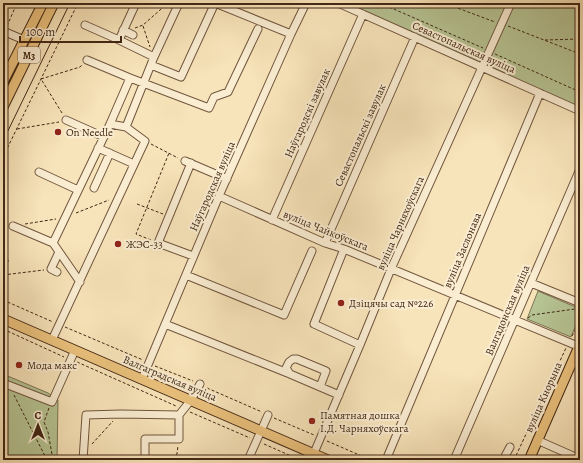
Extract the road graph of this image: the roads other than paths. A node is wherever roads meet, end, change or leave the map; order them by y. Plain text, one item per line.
1 (43, 3) edge
2 (54, 3) edge
3 (136, 3) edge
4 (180, 3) edge
5 (306, 3) edge
6 (338, 3) edge
7 (510, 3) edge
8 (363, 14) junction
9 (85, 25) dead end
10 (258, 29) dead end
11 (4, 31) edge
12 (124, 31) junction
13 (290, 34) junction
14 (133, 35) dead end
15 (416, 37) junction
16 (24, 40) junction
17 (119, 40) junction
18 (154, 57) junction
19 (87, 60) road end
20 (151, 64) junction
21 (482, 67) junction
22 (130, 78) junction
23 (3, 82) edge
24 (143, 84) junction
25 (540, 93) junction
26 (3, 107) edge
27 (580, 111) edge
28 (66, 120) road end
29 (110, 124) junction
30 (126, 127) junction
31 (104, 137) junction
32 (98, 148) junction
33 (110, 153) junction
34 (91, 162) junction
35 (134, 164) junction
36 (103, 169) junction
37 (580, 169) edge
38 (39, 172) dead end
39 (227, 179) junction
40 (94, 188) dead end
41 (78, 190) junction
42 (219, 196) junction
43 (272, 220) junction
44 (13, 226) dead end
45 (325, 242) junction
46 (53, 243) junction
47 (344, 249) junction
48 (312, 251) dead end
49 (59, 252) junction
50 (193, 256) junction
51 (391, 269) junction
52 (54, 270) road end
53 (186, 274) junction
54 (80, 282) junction
55 (530, 283) junction
56 (454, 295) junction
57 (580, 304) edge
58 (3, 319) edge
59 (517, 321) junction
60 (165, 324) junction
61 (52, 340) junction
62 (360, 345) junction
63 (580, 346) edge
64 (75, 350) junction
65 (290, 374) junction
66 (142, 379) junction
67 (6, 384) edge
68 (200, 384) road end
69 (320, 387) junction
70 (339, 395) junction
71 (191, 400) junction
72 (179, 415) junction
73 (268, 415) road end
74 (261, 430) junction
75 (537, 440) junction
76 (510, 447) dead end
77 (83, 457) edge
78 (312, 457) edge
79 (580, 459) edge
80 (145, 460) edge
81 (248, 460) edge
82 (328, 460) edge
83 (386, 460) edge
84 (454, 460) edge
85 (503, 460) edge
86 (528, 460) edge

1 - 16 main road, М3
2 - 26 main road, М3
3 - 12 street
4 - 18 street
5 - 13 street, Наўгародская вуліца
6 - 8 street, Севастопальская вуліца
7 - 21 street, вуліца Чарняхоўскага
8 - 15 street, Севастопальская вуліца
8 - 43 street, Наўгародскі завулак
9 - 17 street
10 - 24 street
11 - 16 street
12 - 14 street
12 - 17 street
13 - 20 street
13 - 39 street, Наўгародская вуліца
15 - 21 street, Севастопальская вуліца
15 - 45 street, Севастопальскі завулак
16 - 23 main road, М3
17 - 18 street
18 - 20 street
19 - 22 street
20 - 24 street
21 - 25 street, Севастопальская вуліца
21 - 51 street, вуліца Чарняхоўскага
22 - 24 street
22 - 29 street
24 - 30 street
25 - 27 street, Севастопальская вуліца
25 - 56 street, вуліца Заслонава
28 - 31 street
29 - 30 street
29 - 31 street
30 - 35 street
31 - 32 street
32 - 33 street
32 - 34 street
33 - 35 street
33 - 36 street
34 - 36 street
34 - 41 street
35 - 54 street
36 - 40 street
37 - 55 street, Валгадонская вуліца
38 - 41 street
39 - 42 street, Наўгародская вуліца
39 - 50 street
41 - 46 street
42 - 43 street, вуліца Чайкоўскага
42 - 50 street, Наўгародская вуліца
43 - 45 street, вуліца Чайкоўскага
44 - 46 street
45 - 47 street, вуліца Чайкоўскага
46 - 49 street
47 - 51 street, вуліца Чайкоўскага
47 - 62 street
48 - 53 street
49 - 52 street
49 - 54 street
50 - 53 street, Наўгародская вуліца
51 - 56 street, вуліца Чайкоўскага
51 - 62 street, вуліца Чарняхоўскага
53 - 60 street, Наўгародская вуліца
54 - 61 street
55 - 57 street
55 - 59 street, Валгадонская вуліца
56 - 59 street, вуліца Чайкоўскага
56 - 83 street, вуліца Заслонава
58 - 61 main road, Валгаградская вуліца
59 - 63 street, вуліца Чайкоўскага
59 - 84 street, Валгадонская вуліца
60 - 65 street
60 - 66 street, Наўгародская вуліца
61 - 64 main road, Валгаградская вуліца
62 - 70 street, вуліца Чарняхоўскага
63 - 75 main road, вуліца Кнорына
64 - 66 main road, Валгаградская вуліца
64 - 67 street
65 - 69 street
65 - 69 street
66 - 71 main road, Валгаградская вуліца
68 - 71 street
69 - 70 street
70 - 78 street, вуліца Чарняхоўскага
71 - 72 street
71 - 74 main road, Валгаградская вуліца
72 - 77 street
72 - 80 street
73 - 74 street
74 - 78 main road, Валгаградская вуліца
74 - 81 street
75 - 79 street
75 - 86 main road, вуліца Кнорына
76 - 85 street
78 - 82 main road, Валгаградская вуліца

